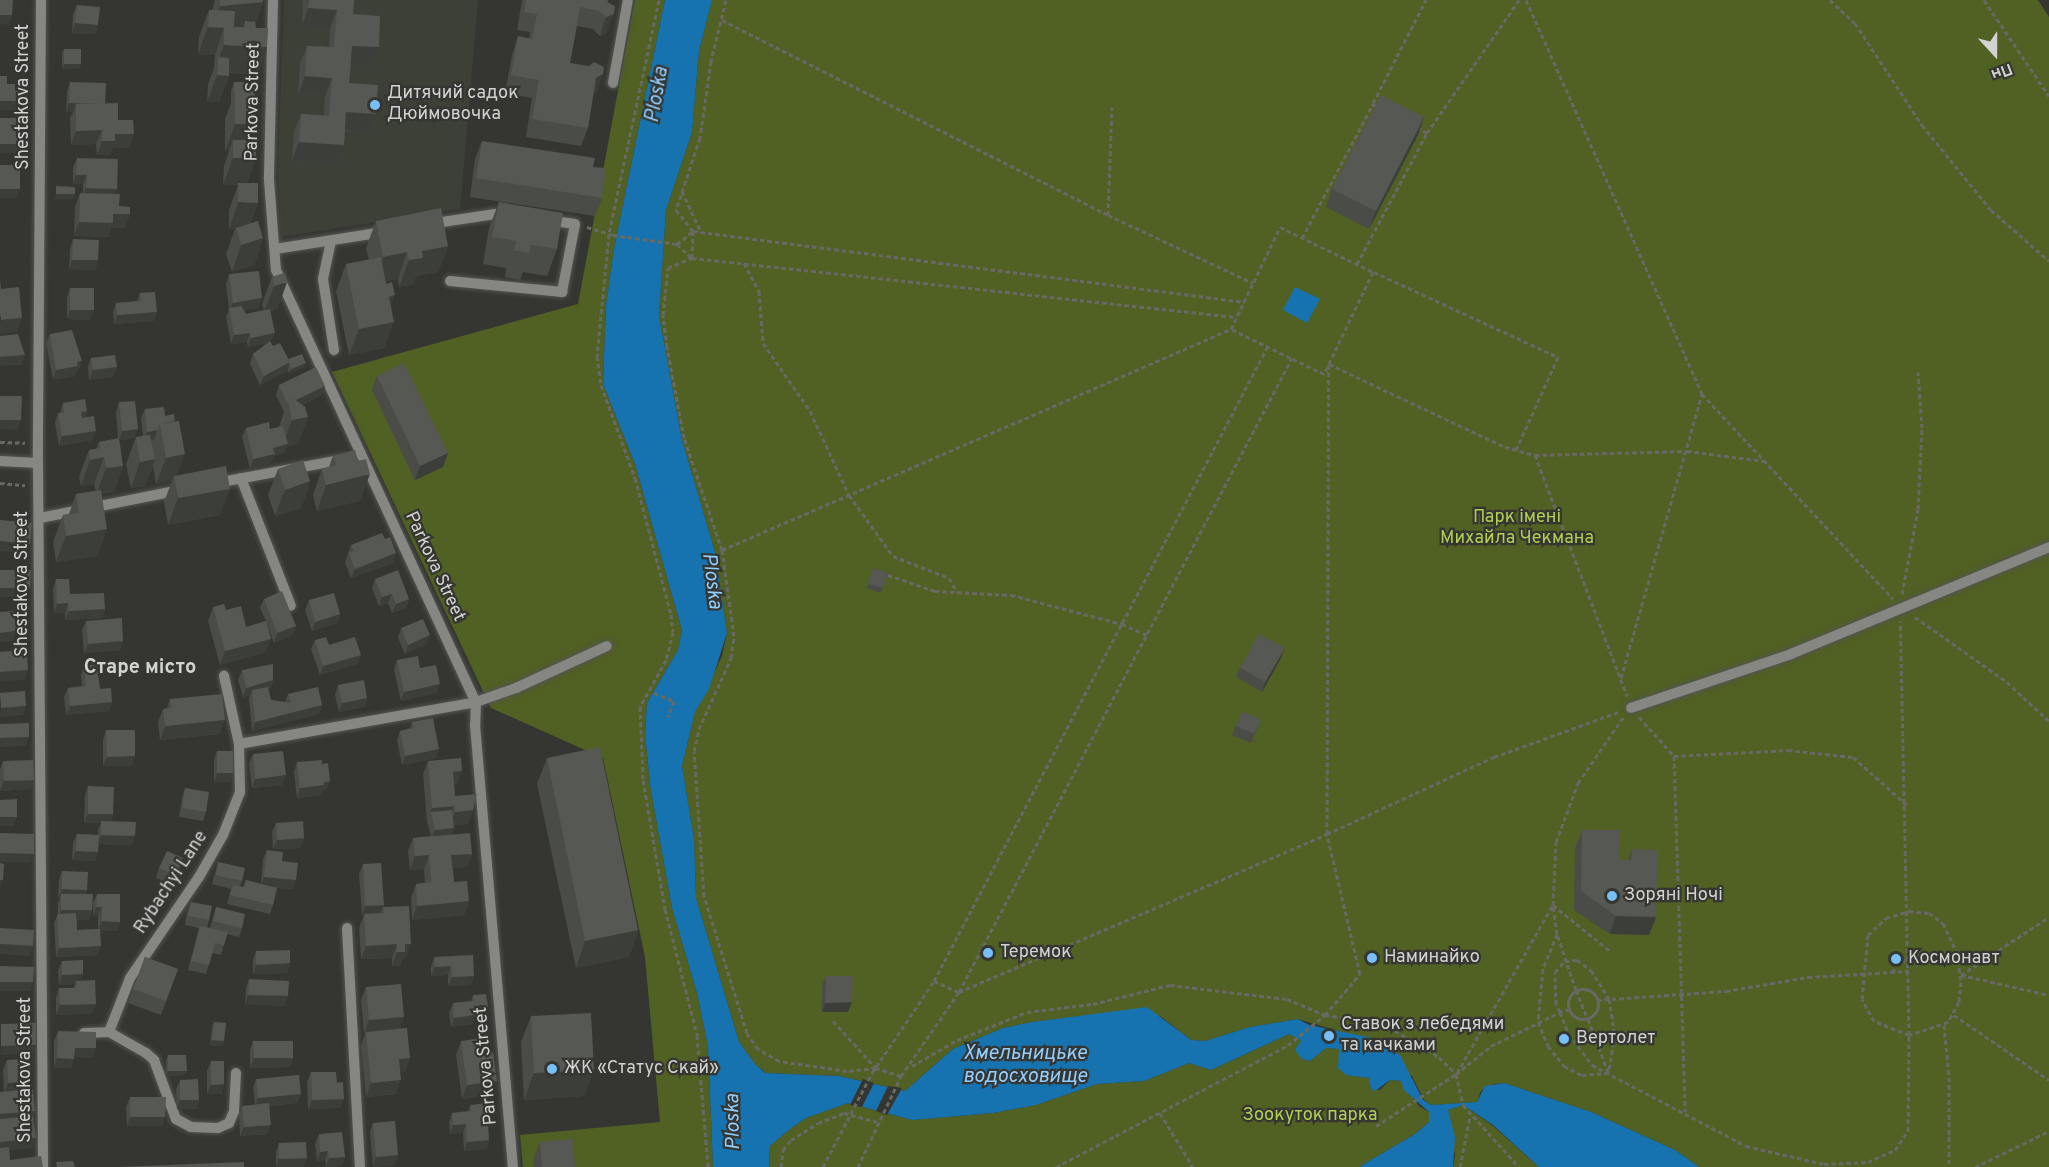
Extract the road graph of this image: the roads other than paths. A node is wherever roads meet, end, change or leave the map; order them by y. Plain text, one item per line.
1 (41, 0) edge
2 (273, 0) edge
3 (628, 0) edge
4 (613, 83) dead end
5 (518, 217) edge
6 (541, 220) edge
7 (418, 226) edge
8 (396, 230) edge
9 (331, 241) junction
10 (275, 249) junction
11 (450, 281) dead end
12 (334, 350) dead end
13 (363, 455) junction
14 (0, 461) edge
15 (38, 463) junction
16 (241, 478) junction
17 (40, 518) junction
18 (2049, 547) edge
19 (291, 606) edge
20 (607, 646) dead end
21 (224, 676) dead end
22 (476, 702) junction
23 (1631, 708) road end
24 (239, 744) junction
25 (347, 928) dead end
26 (109, 1032) junction
27 (75, 1034) edge
28 (236, 1072) dead end
29 (43, 1167) edge
30 (360, 1167) edge
31 (513, 1167) edge

1 - 15 street, Shestakova Street
2 - 10 street, Parkova Street
3 - 4 street
5 - 7 street
6 - 11 street
8 - 9 street
9 - 10 street
9 - 12 street
10 - 13 street, Parkova Street
13 - 16 street
13 - 22 street, Parkova Street
14 - 15 street
15 - 17 street, Shestakova Street
16 - 17 street
16 - 19 street
17 - 29 street, Shestakova Street
18 - 23 street
20 - 22 street
21 - 24 street, Rybachyi Lane
22 - 24 street
22 - 31 street, Parkova Street
24 - 26 street, Rybachyi Lane
25 - 30 street
26 - 27 street
26 - 28 street

